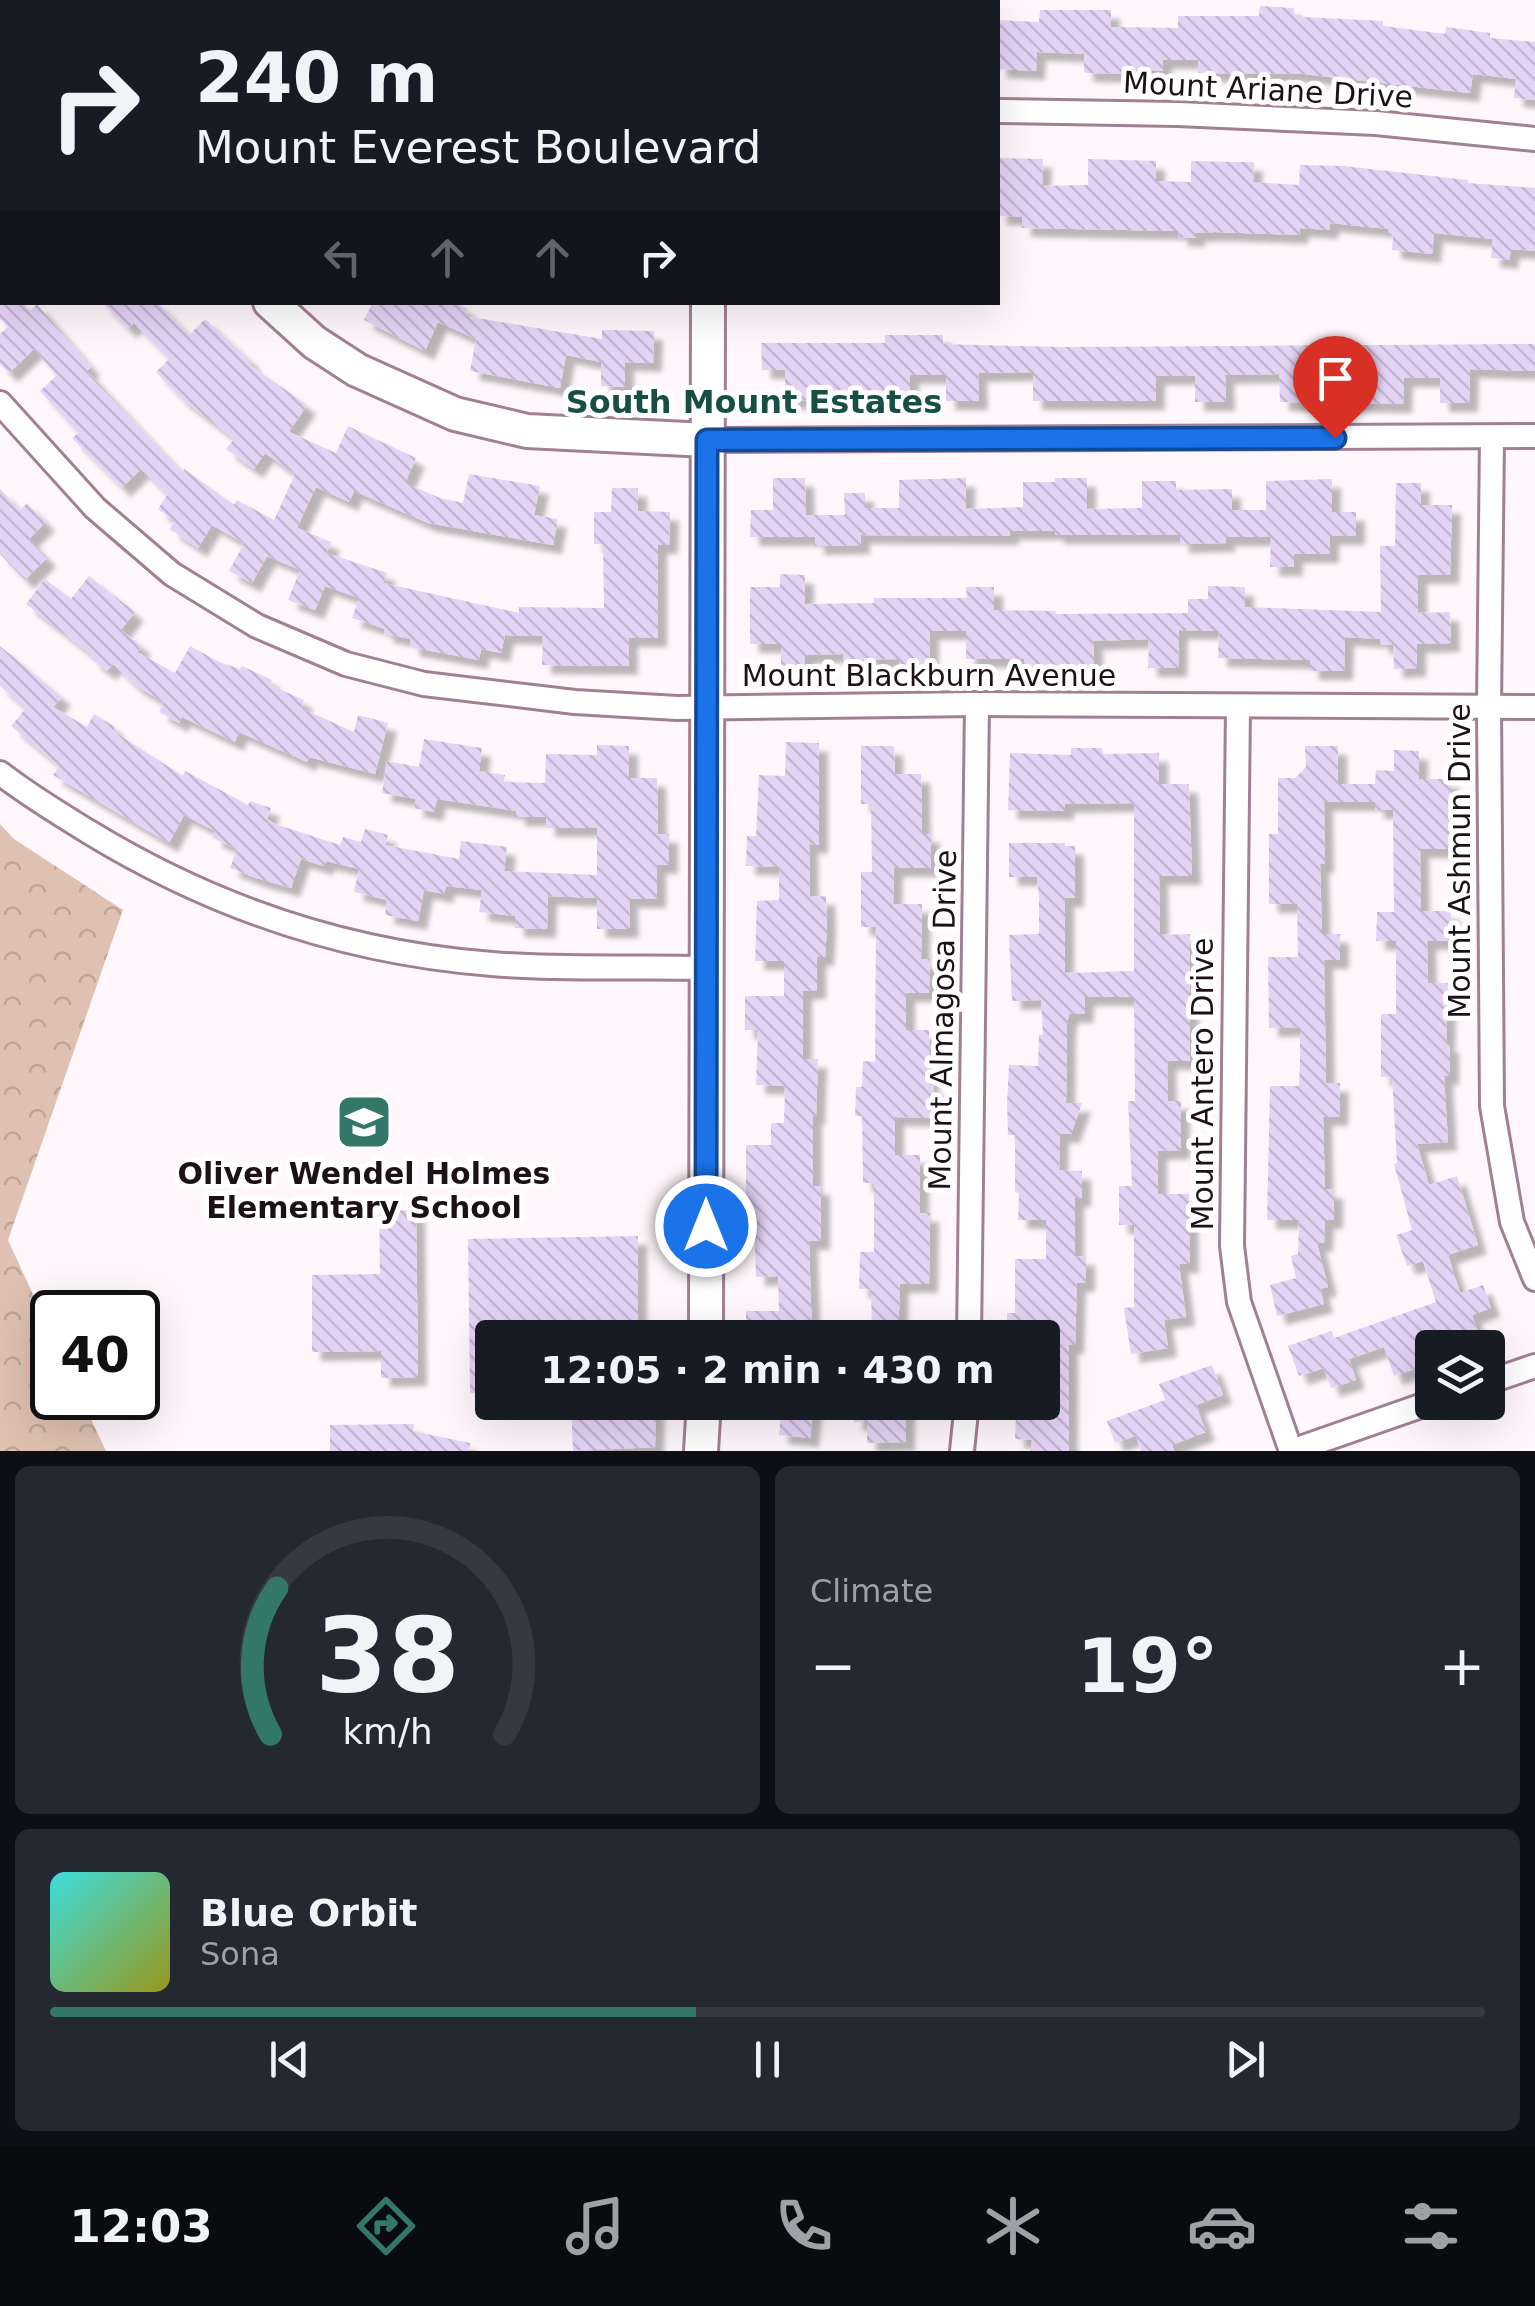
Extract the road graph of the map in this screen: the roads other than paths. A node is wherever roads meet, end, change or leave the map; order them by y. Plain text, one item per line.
1 (1000, 111) edge
2 (1535, 139) edge
3 (273, 305) edge
4 (708, 305) edge
5 (0, 402) edge
6 (1535, 436) edge
7 (1492, 437) junction
8 (707, 440) junction
9 (977, 704) junction
10 (1238, 707) junction
11 (1535, 707) edge
12 (708, 708) junction
13 (1489, 708) junction
14 (0, 773) edge
15 (706, 968) junction
16 (1535, 1278) edge
17 (706, 1320) edge
18 (970, 1320) edge
19 (1535, 1366) edge
20 (1505, 1376) edge
21 (1415, 1408) edge
22 (703, 1420) edge
23 (966, 1420) edge
24 (701, 1451) edge
25 (962, 1451) edge
26 (1292, 1451) edge

1 - 2 street, Mount Ariane Drive
3 - 8 street
4 - 8 street
5 - 12 street, Mount Blackburn Avenue
6 - 7 street
7 - 8 street
7 - 13 street, Mount Ashmun Drive
8 - 12 street
9 - 10 street, Mount Blackburn Avenue
9 - 12 street, Mount Blackburn Avenue
9 - 18 street, Mount Almagosa Drive
10 - 13 street, Mount Blackburn Avenue
10 - 26 street, Mount Antero Drive
11 - 13 street, Mount Blackburn Avenue
12 - 15 street
13 - 16 street, Mount Ashmun Drive
14 - 15 street
15 - 17 street
19 - 20 street
21 - 26 street
22 - 24 street
23 - 25 street

